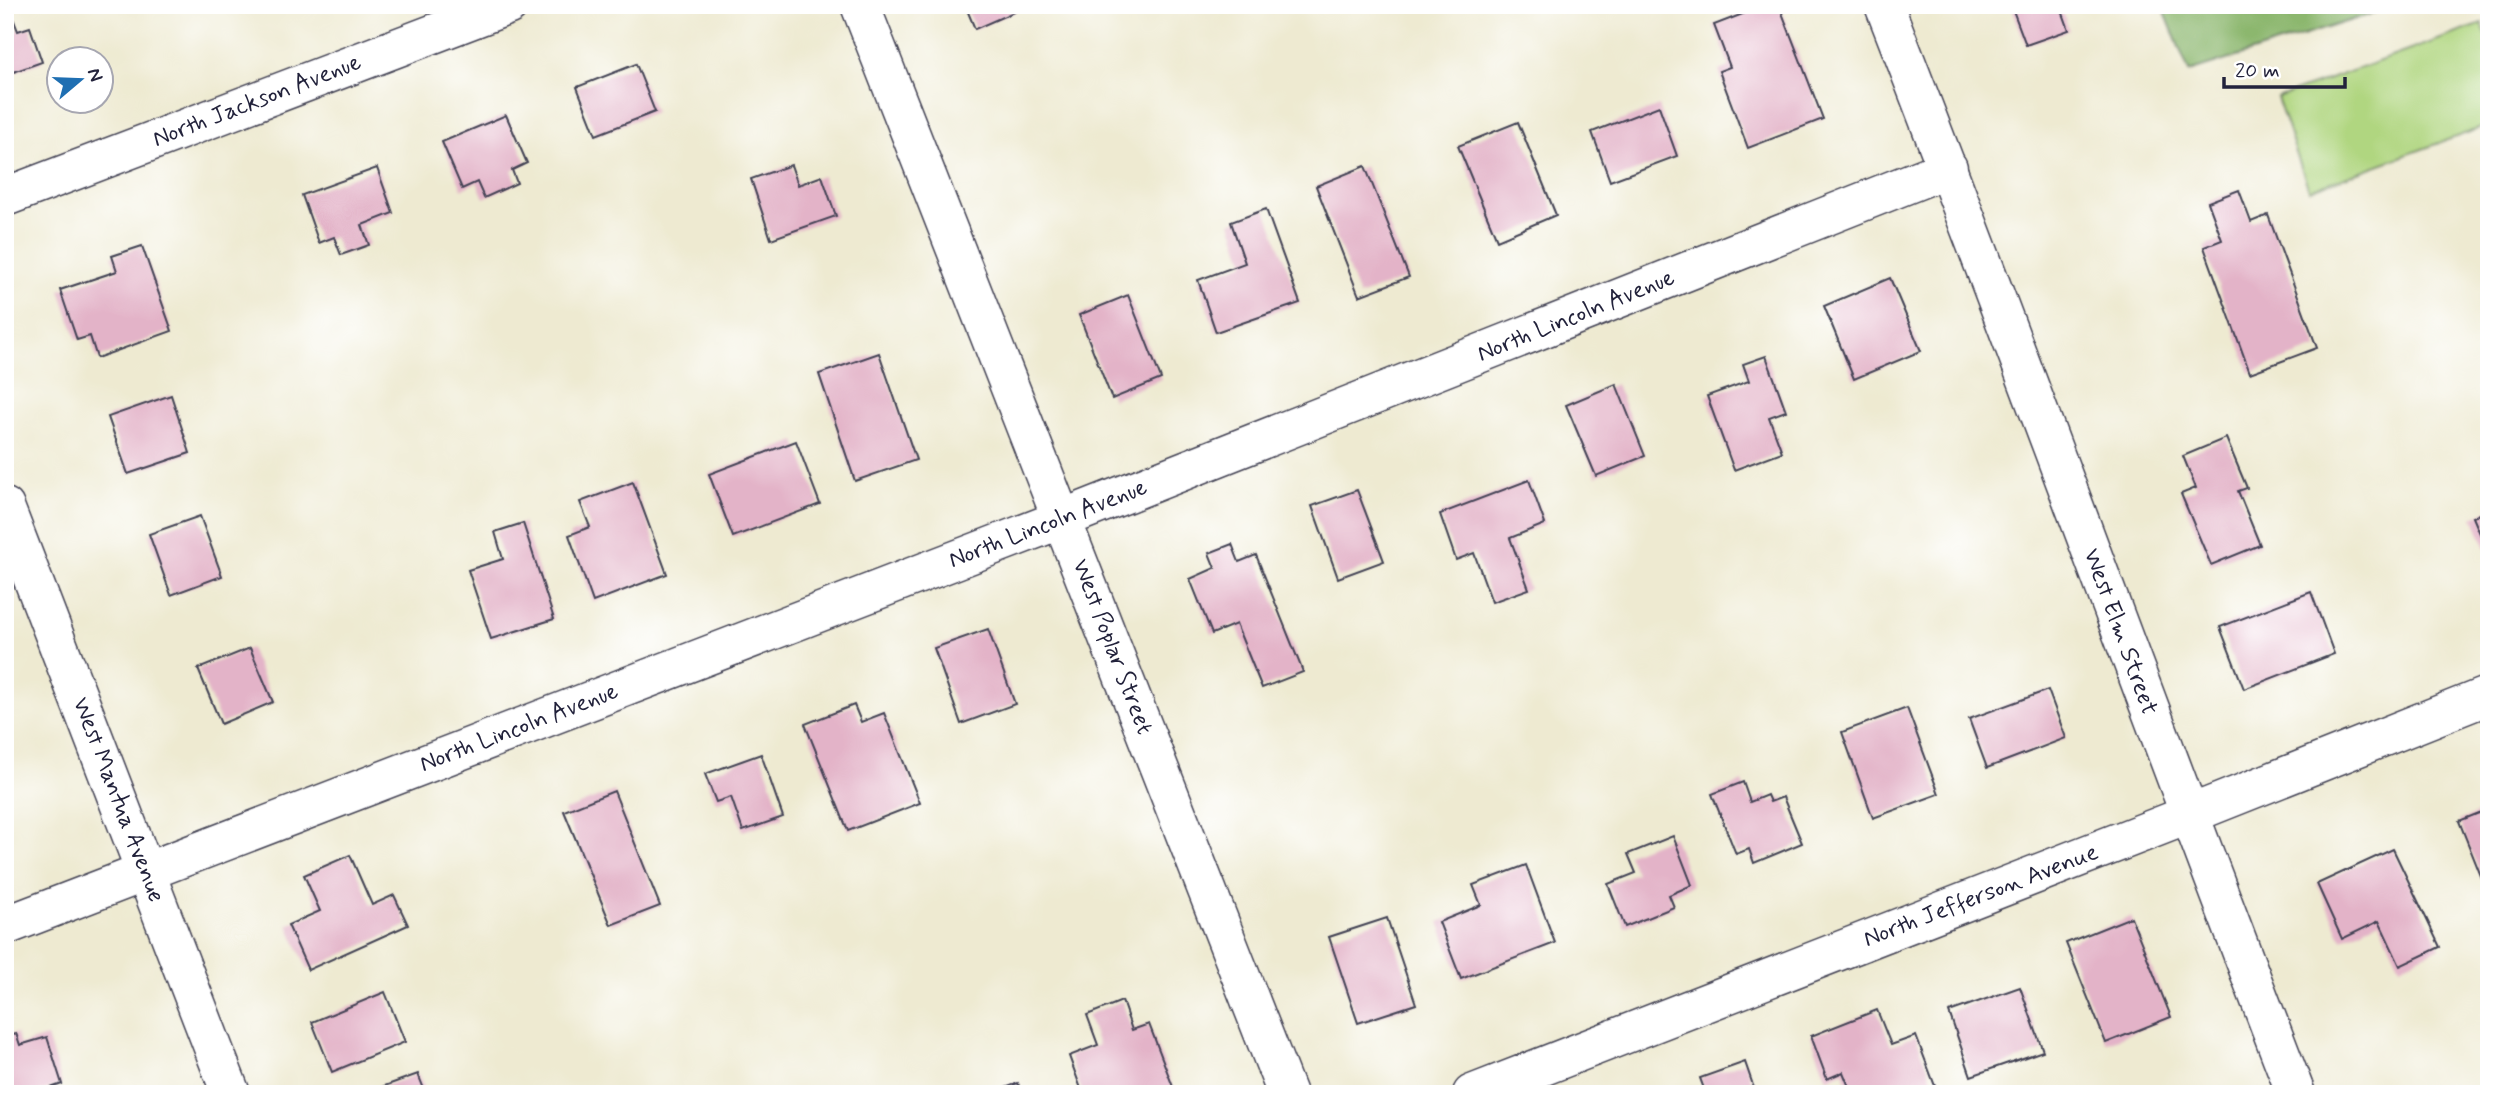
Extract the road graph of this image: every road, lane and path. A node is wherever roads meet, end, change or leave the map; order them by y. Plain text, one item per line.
1 (509, 5) edge
2 (860, 5) edge
3 (1884, 5) edge
4 (1948, 168) junction
5 (5, 197) edge
6 (5, 507) edge
7 (1062, 519) junction
8 (2489, 695) edge
9 (2188, 815) junction
10 (146, 872) junction
11 (5, 926) edge
12 (231, 1094) edge
13 (1287, 1094) edge
14 (1472, 1094) edge
15 (2296, 1094) edge

1 - 5 street, North Jackson Avenue
2 - 7 street, West Poplar Street
3 - 4 street, West Elm Street
4 - 7 street, North Lincoln Avenue
4 - 9 street, West Elm Street
6 - 10 street, West Mantua Avenue
7 - 10 street, North Lincoln Avenue
7 - 13 street, West Poplar Street
8 - 9 street, North Jefferson Avenue
9 - 14 street, North Jefferson Avenue
9 - 15 street, West Elm Street
10 - 11 street, North Lincoln Avenue
10 - 12 street, West Mantua Avenue

